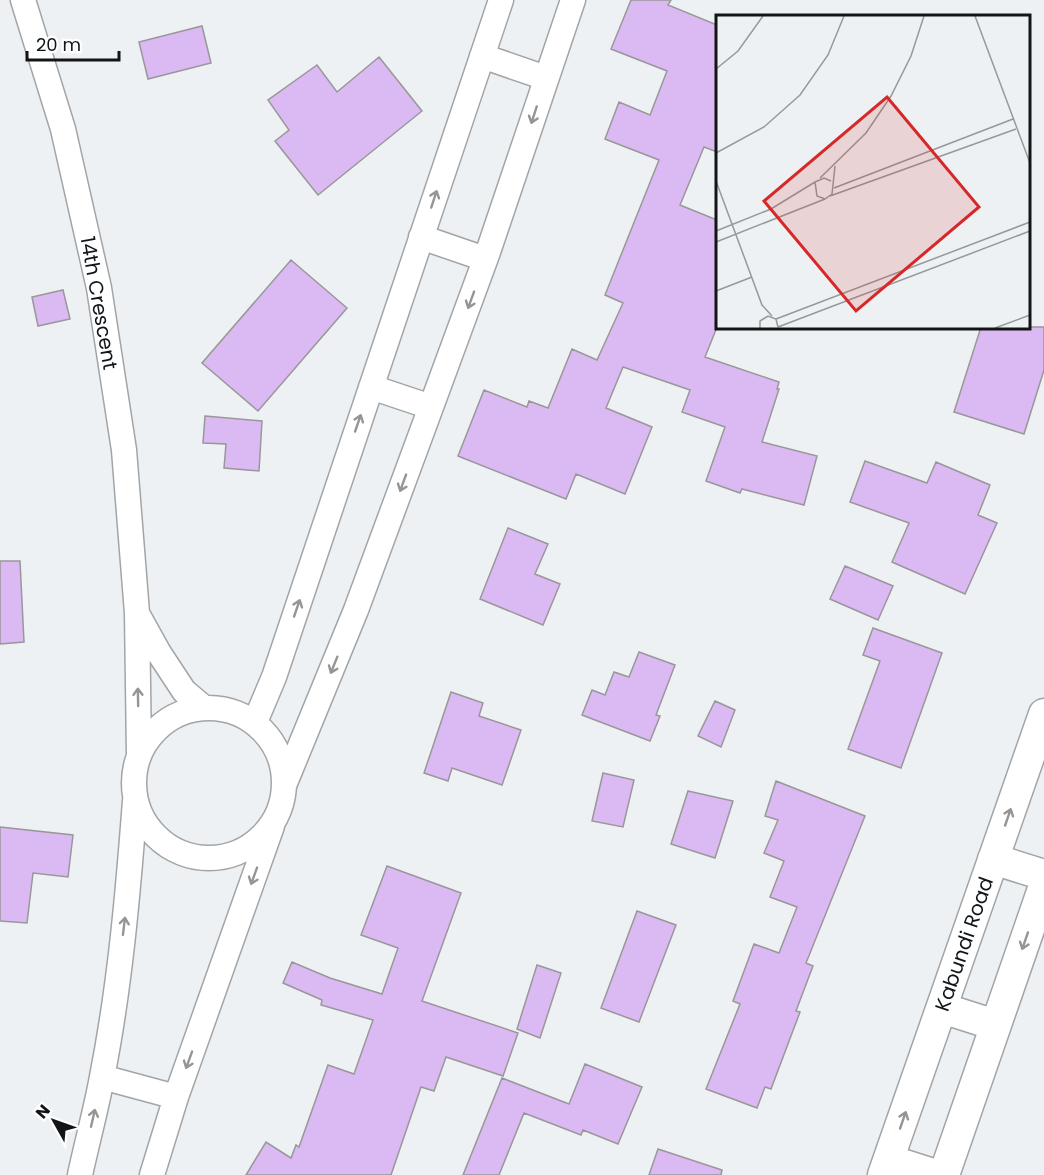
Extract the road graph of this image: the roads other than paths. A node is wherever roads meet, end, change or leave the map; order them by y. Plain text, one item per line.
1 (23, 0) edge
2 (501, 0) edge
3 (573, 0) edge
4 (482, 56) junction
5 (546, 78) junction
6 (421, 237) junction
7 (485, 259) junction
8 (371, 387) junction
9 (431, 407) junction
10 (137, 613) junction
11 (203, 707) junction
12 (1044, 714) edge
13 (255, 722) junction
14 (139, 755) junction
15 (285, 783) junction
16 (135, 799) junction
17 (274, 821) junction
18 (993, 859) junction
19 (1044, 875) edge
20 (1044, 886) edge
21 (942, 1008) junction
22 (995, 1025) junction
23 (102, 1077) junction
24 (176, 1097) junction
25 (886, 1168) edge
26 (80, 1175) edge
27 (152, 1175) edge
28 (936, 1175) edge
29 (944, 1175) edge

1 - 10 street, 14th Crescent
2 - 4 street
3 - 5 street
4 - 5 street
6 -> 4 street
5 -> 7 street
6 - 7 street
6 - 8 street
7 -> 9 street
8 - 9 street
13 -> 8 street
9 -> 15 street
10 - 11 street, 14th Crescent
14 -> 10 street, 14th Crescent
11 - 13 street
11 - 14 street
18 -> 12 street, Kabundi Road
13 - 15 street
14 - 16 street
15 - 17 street
16 - 17 street
23 -> 16 street
17 -> 24 street
18 - 19 street
18 - 21 street, Kabundi Road
20 -> 22 street
21 - 22 street
25 -> 21 street, Kabundi Road
22 - 29 street
23 - 24 street
26 -> 23 street
24 - 27 street
25 - 28 street

